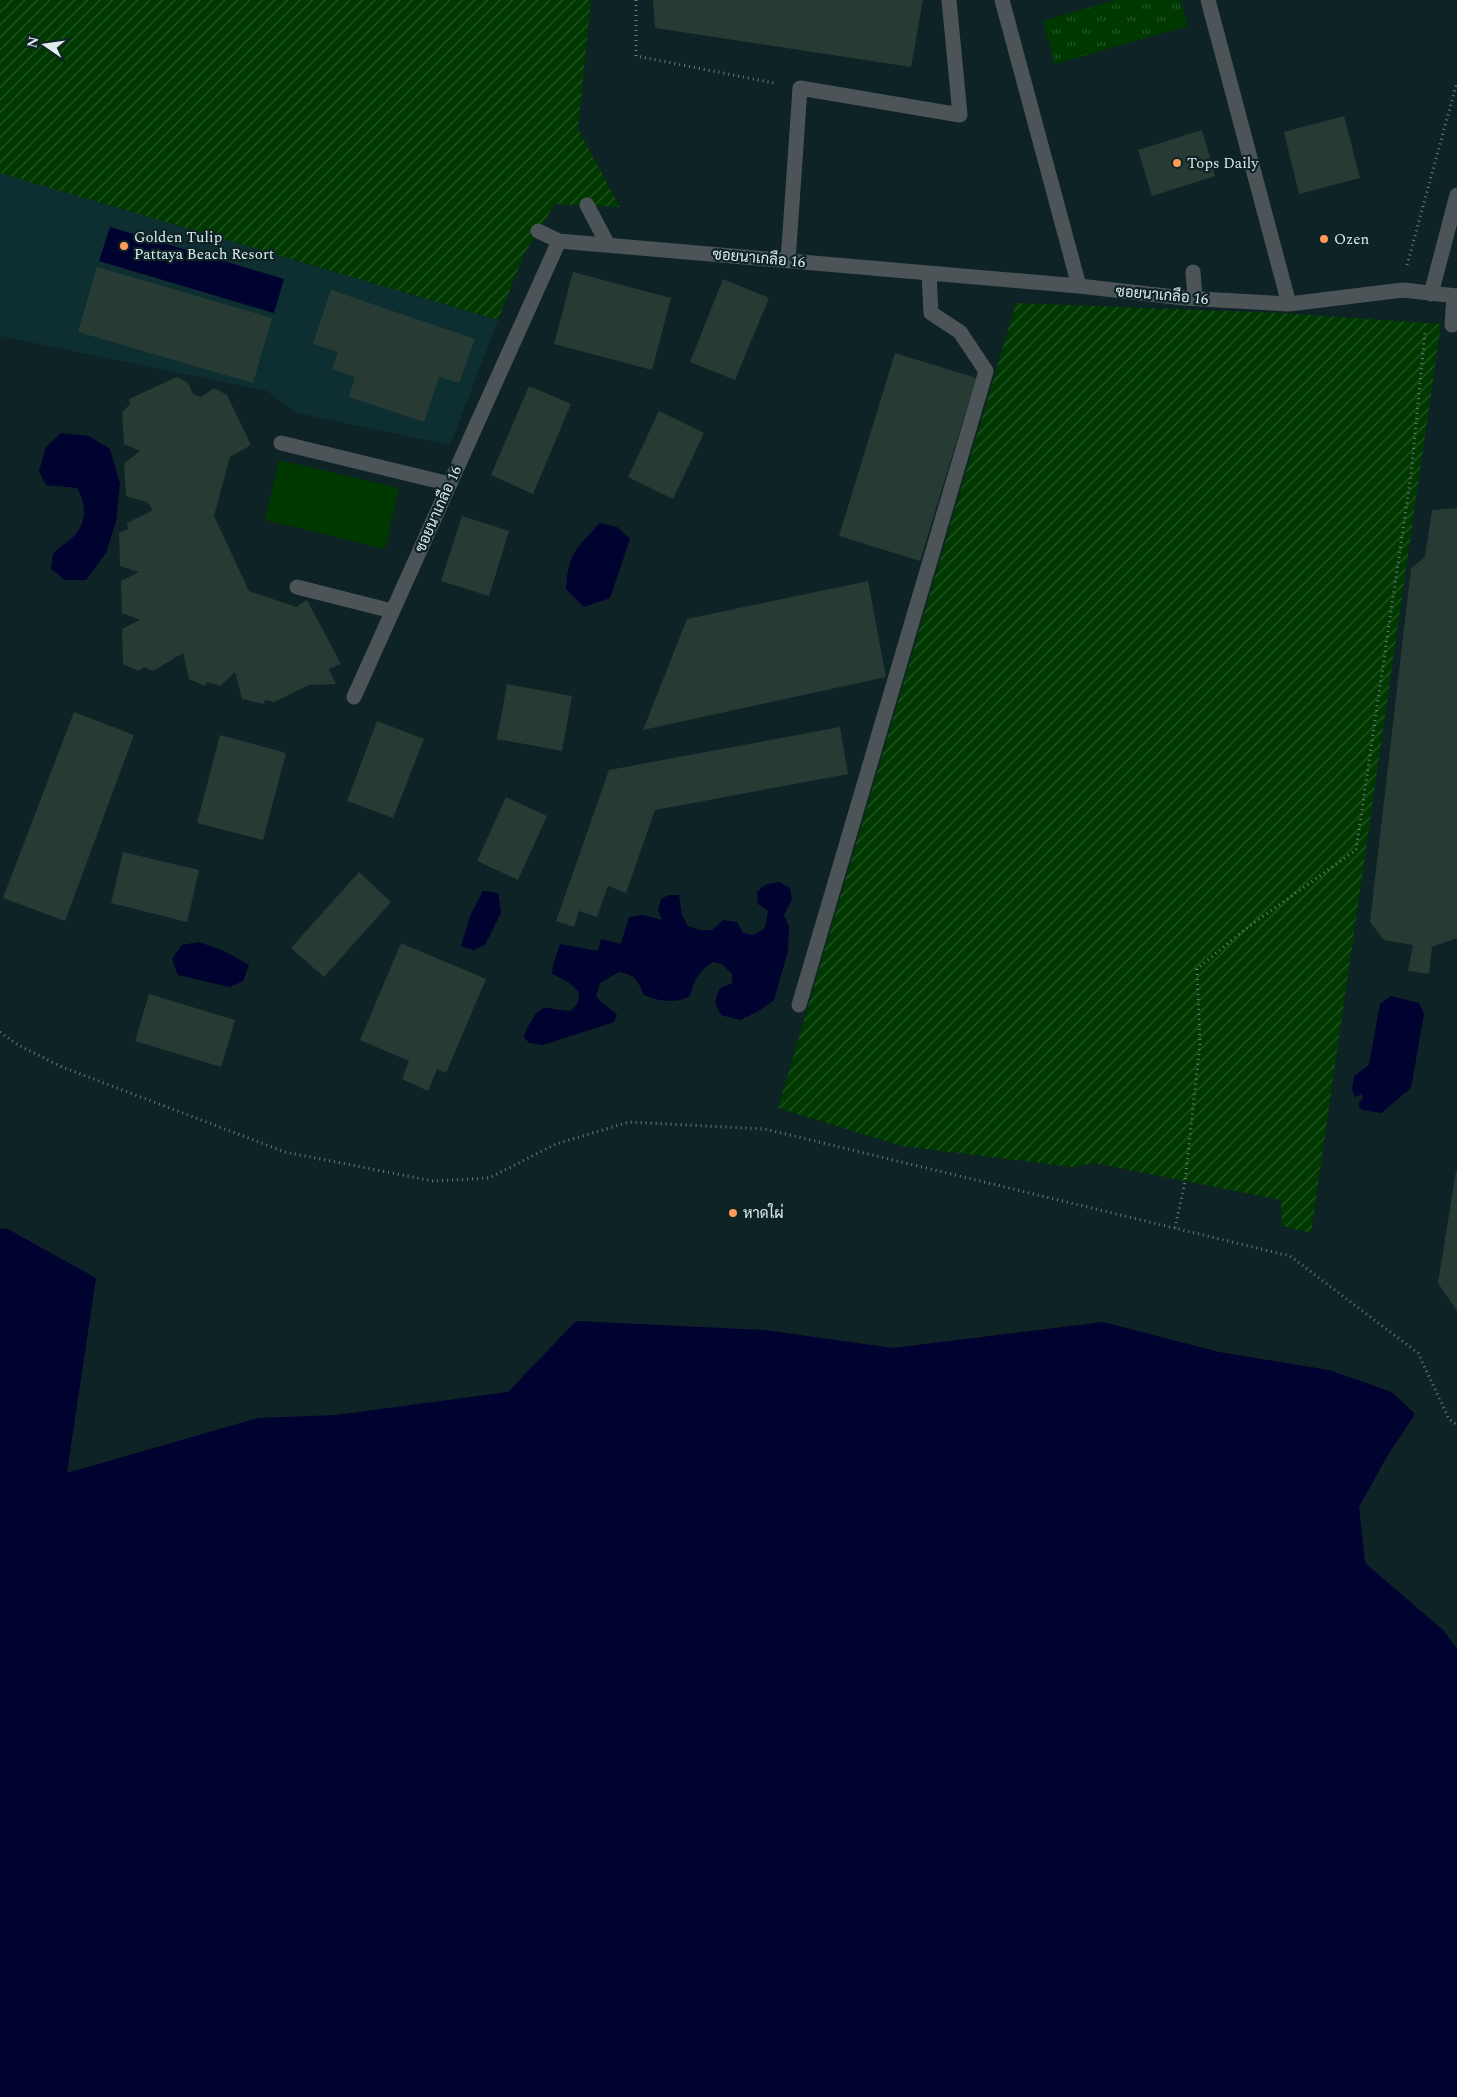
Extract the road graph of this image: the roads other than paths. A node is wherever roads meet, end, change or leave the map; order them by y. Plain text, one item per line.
1 (949, 0) edge
2 (1002, 0) edge
3 (1208, 0) edge
4 (1457, 195) edge
5 (587, 205) dead end
6 (538, 231) dead end
7 (559, 241) junction
8 (608, 245) junction
9 (788, 261) junction
10 (1193, 272) dead end
11 (929, 273) junction
12 (1079, 286) junction
13 (1431, 294) junction
14 (1455, 296) edge
15 (1195, 298) junction
16 (1289, 304) junction
17 (1452, 325) dead end
18 (281, 443) dead end
19 (450, 484) junction
20 (297, 587) dead end
21 (392, 611) junction
22 (354, 697) dead end
23 (799, 1005) dead end

1 - 9 street
2 - 12 street
3 - 16 street
4 - 13 street
5 - 8 street
6 - 7 street
7 - 8 street, ซอยนาเกลือ 16
7 - 19 street, ซอยนาเกลือ 16
8 - 9 street, ซอยนาเกลือ 16
9 - 11 street, ซอยนาเกลือ 16
10 - 15 street
11 - 12 street, ซอยนาเกลือ 16
11 - 23 street
12 - 15 street, ซอยนาเกลือ 16
13 - 14 street, ซอยนาเกลือ 16
13 - 16 street, ซอยนาเกลือ 16
14 - 17 street
15 - 16 street, ซอยนาเกลือ 16
18 - 19 street
19 - 21 street, ซอยนาเกลือ 16
20 - 21 street
21 - 22 street, ซอยนาเกลือ 16

